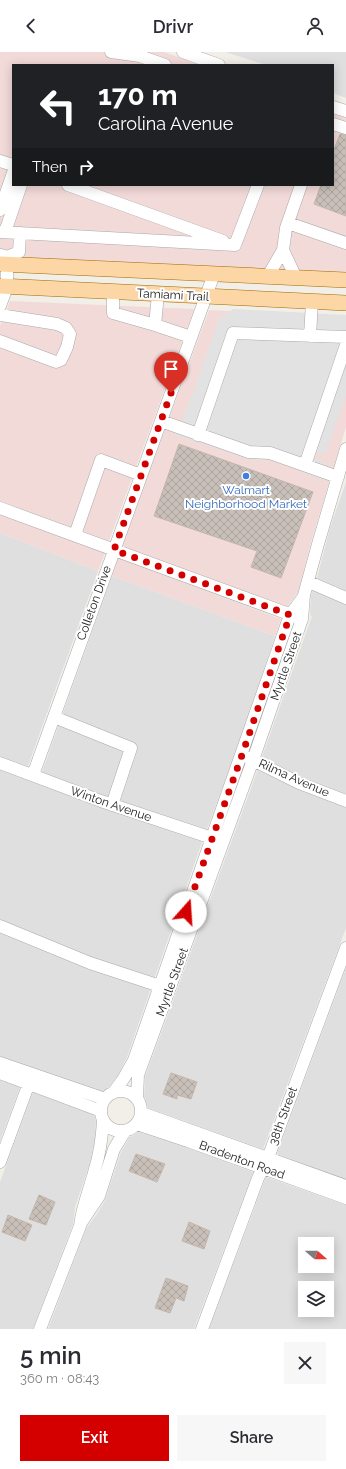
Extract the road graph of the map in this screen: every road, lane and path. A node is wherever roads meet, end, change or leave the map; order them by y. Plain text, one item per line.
1 (110, 52) edge
2 (183, 52) edge
3 (162, 64) edge
4 (216, 64) edge
5 (334, 107) edge
6 (346, 112) edge
7 (334, 124) edge
8 (346, 128) edge
9 (0, 160) edge
10 (12, 165) edge
11 (12, 176) edge
12 (21, 186) edge
13 (71, 186) edge
14 (258, 186) edge
15 (301, 186) edge
16 (0, 210) edge
17 (288, 223) junction
18 (2, 232) edge
19 (20, 233) junction
20 (346, 243) edge
21 (235, 245) junction
22 (283, 250) junction
23 (4, 260) edge
24 (214, 274) junction
25 (268, 276) junction
26 (296, 278) junction
27 (346, 280) edge
28 (4, 287) edge
29 (113, 292) junction
30 (158, 294) junction
31 (206, 296) junction
32 (312, 302) junction
33 (346, 303) edge
34 (0, 306) edge
35 (0, 315) edge
36 (155, 325) junction
37 (310, 336) junction
38 (192, 337) junction
39 (346, 337) edge
40 (0, 341) edge
41 (346, 345) edge
42 (161, 421) junction
43 (198, 435) junction
44 (346, 449) edge
45 (305, 465) junction
46 (141, 475) junction
47 (338, 477) junction
48 (0, 508) edge
49 (74, 535) junction
50 (114, 550) junction
51 (309, 582) junction
52 (304, 595) junction
53 (346, 598) edge
54 (290, 615) junction
55 (302, 619) junction
56 (54, 717) junction
57 (248, 757) junction
58 (0, 763) edge
59 (33, 775) junction
60 (346, 801) edge
61 (112, 805) junction
62 (211, 838) junction
63 (223, 842) junction
64 (0, 926) edge
65 (346, 948) edge
66 (160, 986) junction
67 (0, 1063) edge
68 (0, 1073) edge
69 (29, 1084) junction
70 (109, 1096) junction
71 (137, 1098) junction
72 (142, 1113) junction
73 (102, 1116) junction
74 (137, 1124) junction
75 (125, 1131) junction
76 (0, 1162) edge
77 (265, 1163) junction
78 (346, 1186) edge
79 (346, 1198) edge
80 (80, 1226) junction
81 (40, 1329) edge
82 (202, 1329) edge

1 - 3 street
2 - 4 street
5 - 6 street
7 - 8 street
9 - 10 street
11 - 16 street
12 - 18 street
13 - 21 street
14 - 21 street
15 - 17 street
17 - 20 street
17 - 22 street
18 - 19 street
19 - 21 street
19 - 23 street
22 - 25 street
22 - 26 street
23 - 24 main road, Tamiami Trail
23 - 28 street
24 - 25 main road, Tamiami Trail
24 - 31 street, Colleton Drive
25 - 26 main road, Tamiami Trail
26 - 27 main road, Tamiami Trail
28 - 29 main road, Tamiami Trail
28 - 34 street
29 - 30 main road, Tamiami Trail
29 - 36 street
30 - 31 main road, Tamiami Trail
30 - 36 street
31 - 32 main road, Tamiami Trail
31 - 38 street, Colleton Drive
32 - 33 main road, Tamiami Trail
32 - 37 street
35 - 40 street
36 - 38 street
37 - 39 street
37 - 43 street
38 - 42 street, Colleton Drive
41 - 45 street
42 - 43 street
42 - 46 street, Colleton Drive
43 - 45 street
44 - 47 street, Myrtle Street
45 - 47 street
46 - 49 street
46 - 50 street, Colleton Drive
47 - 51 street, Myrtle Street
48 - 49 street
49 - 50 street
50 - 54 street
50 - 56 street, Colleton Drive
51 - 52 street, Myrtle Street
51 - 53 street
52 - 54 street, Myrtle Street
52 - 55 street, Myrtle Street
54 - 55 street
54 - 57 street, Myrtle Street
55 - 57 street, Myrtle Street
56 - 59 street, Colleton Drive
56 - 61 street
57 - 60 street, Rilma Avenue
57 - 62 street, Myrtle Street
57 - 63 street, Myrtle Street
58 - 59 street, Winton Avenue
59 - 61 street, Winton Avenue
61 - 62 street, Winton Avenue
62 - 63 street, Winton Avenue
62 - 66 street, Myrtle Street
63 - 71 street, Myrtle Street
64 - 66 street, Myrtle Street
65 - 77 street, 38th Street
66 - 70 street, Myrtle Street
67 - 70 street
68 - 69 street
69 - 73 street
69 - 76 street
70 - 71 street
70 - 73 street
71 - 72 street
72 - 74 street
72 - 77 street, Bradenton Road
73 - 75 street
73 - 80 street
74 - 75 street
74 - 77 street, Bradenton Road
75 - 80 street
77 - 78 street, Bradenton Road
77 - 79 street, Bradenton Road
77 - 82 street, 38th Street
80 - 81 street

